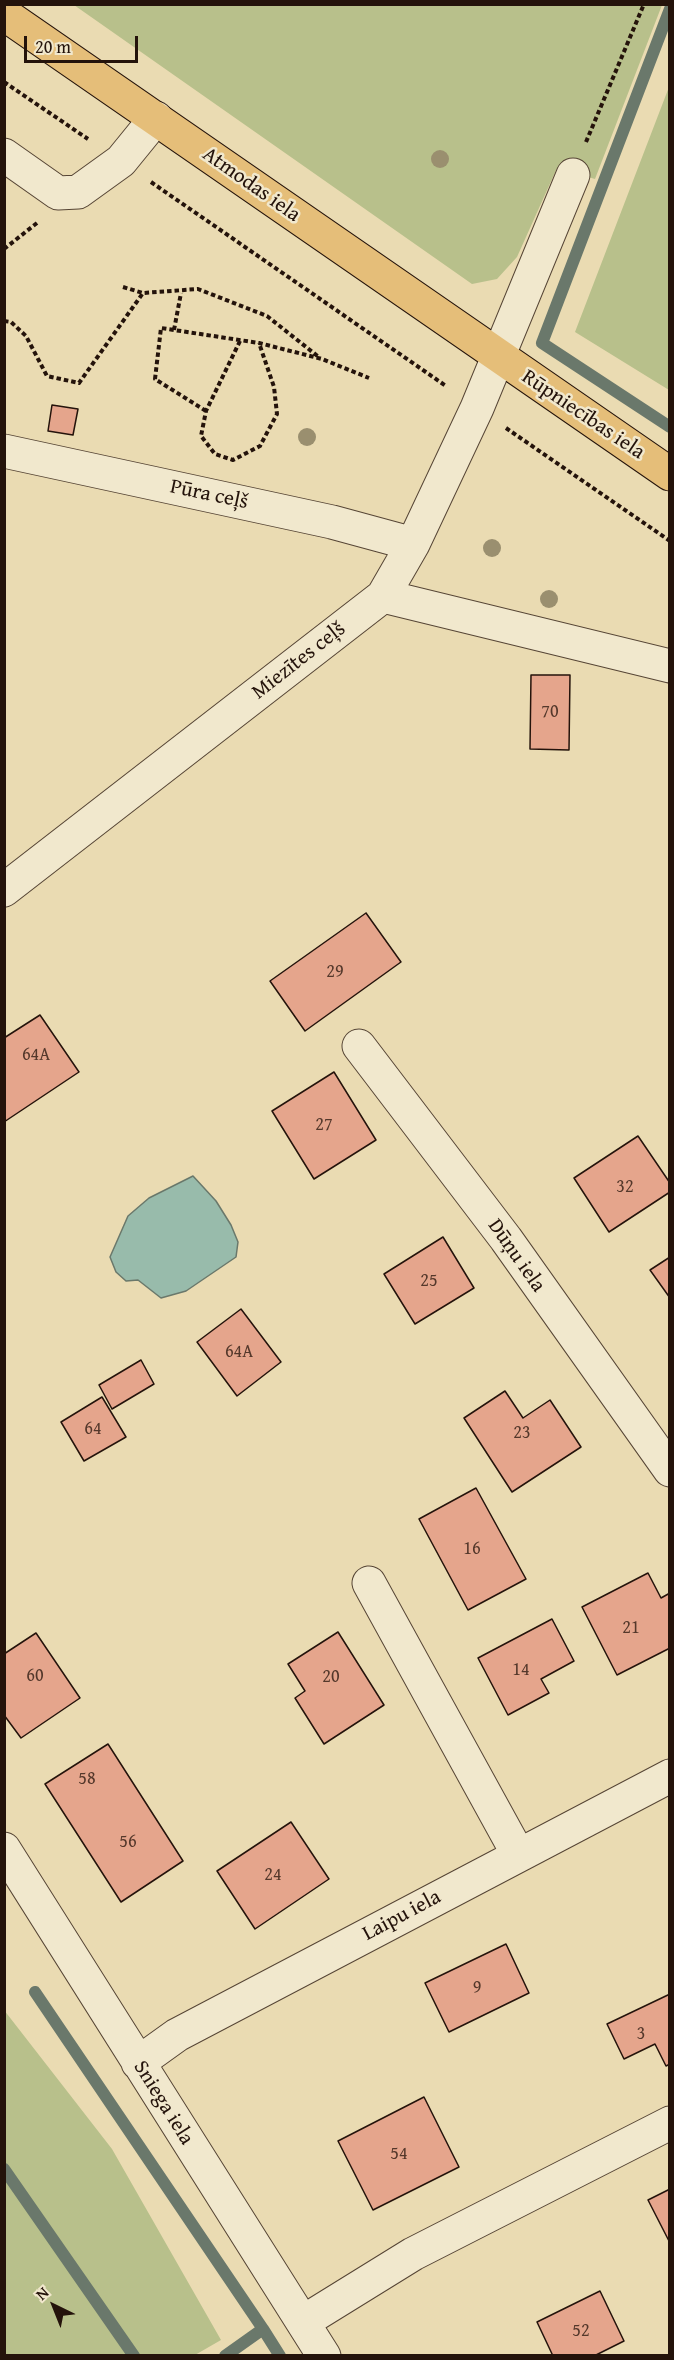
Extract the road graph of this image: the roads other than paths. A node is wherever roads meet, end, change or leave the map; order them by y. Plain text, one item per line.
1 (4, 14) edge
2 (156, 118) junction
3 (4, 155) edge
4 (573, 175) road end
5 (497, 356) junction
6 (4, 452) edge
7 (669, 474) edge
8 (413, 544) junction
9 (383, 596) junction
10 (669, 666) edge
11 (4, 890) edge
12 (359, 1046) dead end
13 (669, 1470) edge
14 (369, 1583) dead end
15 (669, 1776) edge
16 (4, 1849) edge
17 (518, 1854) junction
18 (138, 2063) junction
19 (669, 2123) edge
20 (303, 2322) junction
21 (324, 2355) edge

1 - 2 main road, Atmodas iela
2 - 3 street
2 - 5 main road, Atmodas iela
4 - 5 street, Miezītes ceļš
5 - 7 main road, Rūpniecības iela
5 - 8 street, Miezītes ceļš
6 - 8 street, Pūra ceļš
8 - 9 street, Miezītes ceļš
9 - 10 street
9 - 11 street, Miezītes ceļš
12 - 13 street, Dūņu iela
14 - 17 street
15 - 17 street, Laipu iela
16 - 18 street, Sniega iela
17 - 18 street, Laipu iela
18 - 20 street, Sniega iela
19 - 20 street
20 - 21 street, Sniega iela

